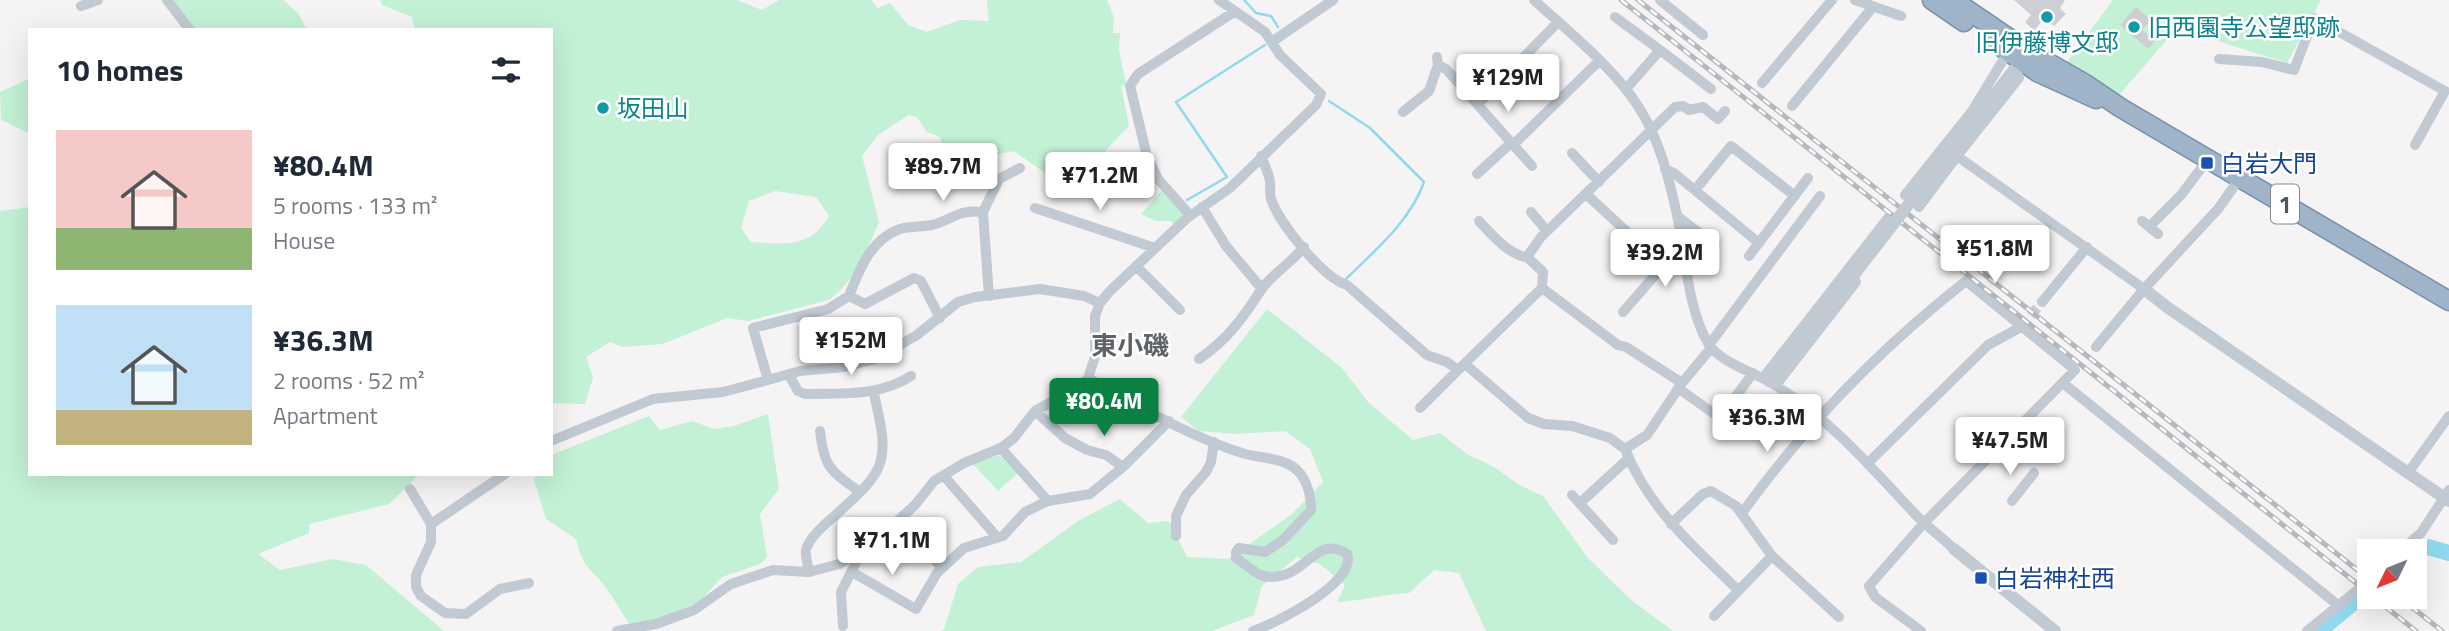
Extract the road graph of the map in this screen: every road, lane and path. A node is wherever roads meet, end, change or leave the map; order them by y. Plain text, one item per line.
1 (98, 0) edge
2 (167, 0) edge
3 (1219, 0) edge
4 (1334, 0) edge
5 (1534, 0) edge
6 (1660, 0) edge
7 (1832, 0) edge
8 (1855, 0) edge
9 (1932, 0) edge
10 (1953, 0) edge
11 (81, 5) dead end
12 (1872, 8) junction
13 (1234, 12) junction
14 (1900, 16) dead end
15 (1622, 18) dead end
16 (1558, 22) junction
17 (188, 28) edge
18 (1703, 35) dead end
19 (1273, 41) junction
20 (1660, 50) junction
21 (2018, 58) junction
22 (2218, 60) dead end
23 (1599, 61) junction
24 (1762, 83) dead end
25 (1626, 89) junction
26 (1711, 89) dead end
27 (2448, 89) edge
28 (1478, 104) junction
29 (1793, 106) dead end
30 (1403, 112) dead end
31 (1720, 117) dead end
32 (1652, 131) junction
33 (1513, 143) junction
34 (2415, 145) dead end
35 (1572, 152) dead end
36 (1261, 156) junction
37 (1957, 156) junction
38 (2208, 159) junction
39 (1532, 166) dead end
40 (1020, 168) dead end
41 (1665, 169) junction
42 (1478, 170) dead end
43 (1808, 178) dead end
44 (2240, 178) junction
45 (1600, 182) junction
46 (1695, 190) junction
47 (1587, 195) junction
48 (1905, 195) dead end
49 (1795, 196) junction
50 (1820, 196) dead end
51 (1919, 206) dead end
52 (1202, 207) junction
53 (1035, 208) dead end
54 (983, 212) junction
55 (1531, 212) dead end
56 (1190, 215) junction
57 (1677, 216) junction
58 (1888, 218) dead end
59 (1479, 220) dead end
60 (2150, 227) dead end
61 (1547, 231) junction
62 (1871, 240) junction
63 (1888, 241) dead end
64 (1759, 243) junction
65 (1682, 244) junction
66 (1715, 246) dead end
67 (1304, 247) junction
68 (2087, 247) junction
69 (1155, 248) junction
70 (1878, 253) junction
71 (1749, 256) dead end
72 (1527, 257) junction
73 (1136, 266) junction
74 (1664, 266) junction
75 (1542, 288) junction
76 (1262, 289) junction
77 (2144, 289) junction
78 (849, 296) junction
79 (989, 296) junction
80 (2449, 300) edge
81 (2042, 302) tunnel mouth
82 (1100, 303) junction
83 (1180, 310) dead end
84 (1623, 313) dead end
85 (940, 318) junction
86 (2021, 327) tunnel mouth
87 (1710, 346) junction
88 (2096, 347) dead end
89 (1199, 359) dead end
90 (1461, 367) junction
91 (789, 375) junction
92 (911, 376) dead end
93 (1088, 377) junction
94 (1765, 379) junction
95 (768, 380) junction
96 (2063, 383) junction
97 (1680, 386) junction
98 (874, 393) junction
99 (1420, 408) dead end
100 (1035, 411) junction
101 (2449, 415) edge
102 (1821, 416) junction
103 (1169, 421) junction
104 (820, 430) dead end
105 (553, 440) edge
106 (1214, 442) junction
107 (1001, 448) junction
108 (1627, 454) junction
109 (1869, 462) junction
110 (1123, 467) junction
111 (2034, 473) dead end
112 (2409, 473) junction
113 (502, 476) edge
114 (944, 477) junction
115 (410, 489) dead end
116 (860, 492) junction
117 (2447, 497) edge
118 (1048, 501) junction
119 (2012, 501) dead end
120 (1742, 513) junction
121 (900, 520) junction
122 (1924, 523) junction
123 (431, 524) junction
124 (1671, 524) junction
125 (996, 536) junction
126 (1176, 536) dead end
127 (2414, 539) edge
128 (1613, 540) dead end
129 (864, 546) junction
130 (1954, 549) joint
131 (1772, 556) junction
132 (942, 568) junction
133 (809, 572) junction
134 (852, 572) junction
135 (529, 583) dead end
136 (1738, 590) junction
137 (2356, 592) tunnel mouth
138 (2339, 606) junction
139 (1714, 616) dead end
140 (1839, 617) dead end
141 (843, 626) dead end
142 (617, 631) edge
143 (1253, 631) edge
144 (1920, 631) edge
145 (2055, 631) edge
146 (2307, 631) edge

1 - 11 street
2 - 17 street
3 - 13 street
4 - 19 street
5 - 16 street
6 - 18 street
7 - 24 street
8 - 12 street
9 - 21 highway, 1
10 - 21 highway, 1
12 - 14 street
12 - 29 street
13 - 19 street
13 - 56 street
15 - 20 street
16 - 23 street
16 - 28 street
19 - 36 street
20 - 25 street
20 - 26 street
21 - 37 street
21 - 38 highway, 1
21 - 48 street
21 - 94 street, bridge
22 - 27 street
23 - 25 street
23 - 33 street
25 - 32 street
27 - 34 street
28 - 30 street
28 - 33 street
31 - 32 street
32 - 41 street
32 - 45 street
33 - 39 street
33 - 42 street
35 - 45 street
36 - 52 street
36 - 67 street
37 - 51 street
37 - 68 street
38 - 44 highway, 1
38 - 60 street
40 - 54 street
41 - 46 street
41 - 57 street
43 - 49 street
44 - 77 street
44 - 80 highway, 1
45 - 47 street
46 - 49 street
46 - 64 street
47 - 61 street
47 - 74 street
49 - 64 street
50 - 87 street
52 - 56 street
52 - 76 street
53 - 69 street
54 - 78 street
54 - 79 street
55 - 61 street
56 - 69 street
57 - 65 street
57 - 66 street
58 - 62 street
59 - 72 street
61 - 72 street
62 - 70 street
62 - 94 street
63 - 70 street
64 - 71 street
65 - 74 street
65 - 87 street
67 - 76 street
67 - 90 street
68 - 77 street
68 - 81 street
69 - 73 street
70 - 94 street
72 - 75 street
73 - 82 street
73 - 83 street
74 - 84 street
75 - 90 street
75 - 97 street
76 - 89 street
77 - 88 street
77 - 112 street
78 - 85 street
78 - 95 street
79 - 82 street
79 - 85 street
82 - 93 street
85 - 91 street
86 - 109 street
87 - 94 street
87 - 97 street
90 - 99 street
90 - 108 street
91 - 95 street
91 - 98 street
92 - 98 street
93 - 100 street
93 - 103 street
94 - 97 street
94 - 102 street
95 - 105 street
96 - 102 street
96 - 122 street
96 - 138 street
97 - 108 street
98 - 116 street
100 - 107 street
100 - 110 street
101 - 112 street
102 - 109 street
102 - 120 street
103 - 106 street
103 - 110 street
104 - 116 street
106 - 126 street
106 - 143 street
107 - 114 street
107 - 118 street
108 - 124 street
108 - 128 street
109 - 122 street
110 - 118 street
111 - 119 street
112 - 117 street
113 - 123 street
114 - 121 street
114 - 125 street
115 - 123 street
116 - 133 street
117 - 127 street
118 - 125 street
120 - 124 street
120 - 131 street
121 - 129 street
121 - 132 street
122 - 130 street
122 - 144 street
123 - 135 street
124 - 136 street
125 - 132 street
129 - 133 street
129 - 134 street
130 - 145 street
131 - 136 street
131 - 140 street
132 - 134 street
133 - 142 street
134 - 141 street
136 - 139 street
137 - 138 street
138 - 146 street

